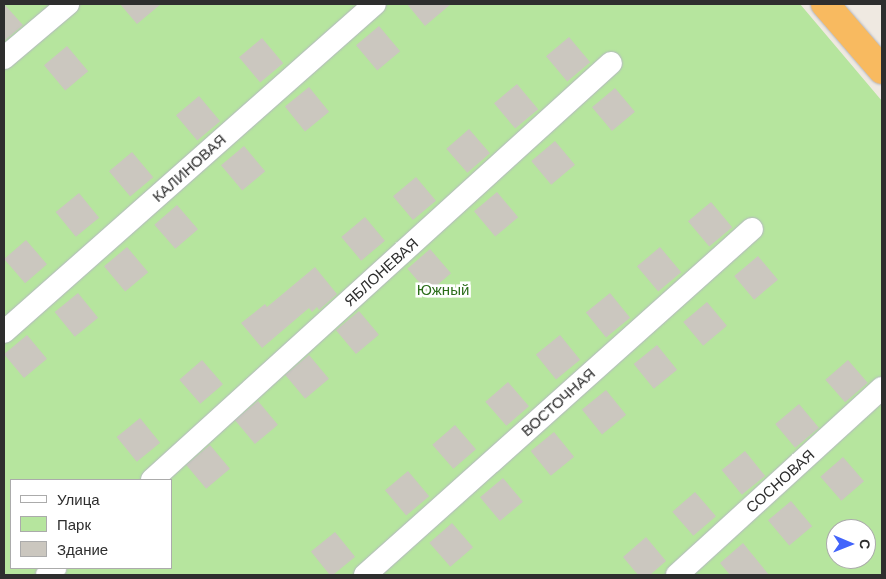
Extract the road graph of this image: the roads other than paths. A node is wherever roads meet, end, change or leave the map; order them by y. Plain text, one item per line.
1 (68, 4) edge
2 (375, 4) edge
3 (825, 4) edge
4 (4, 58) edge
5 (611, 63) dead end
6 (882, 70) edge
7 (752, 229) dead end
8 (4, 332) edge
9 (882, 388) edge
10 (153, 479) edge
11 (365, 575) edge
12 (677, 575) edge

1 - 4 street
2 - 8 street, КАЛИНОВАЯ
3 - 6 highway
5 - 10 street, ЯБЛОНЕВАЯ
7 - 11 street, ВОСТОЧНАЯ
9 - 12 street, СОСНОВАЯ

